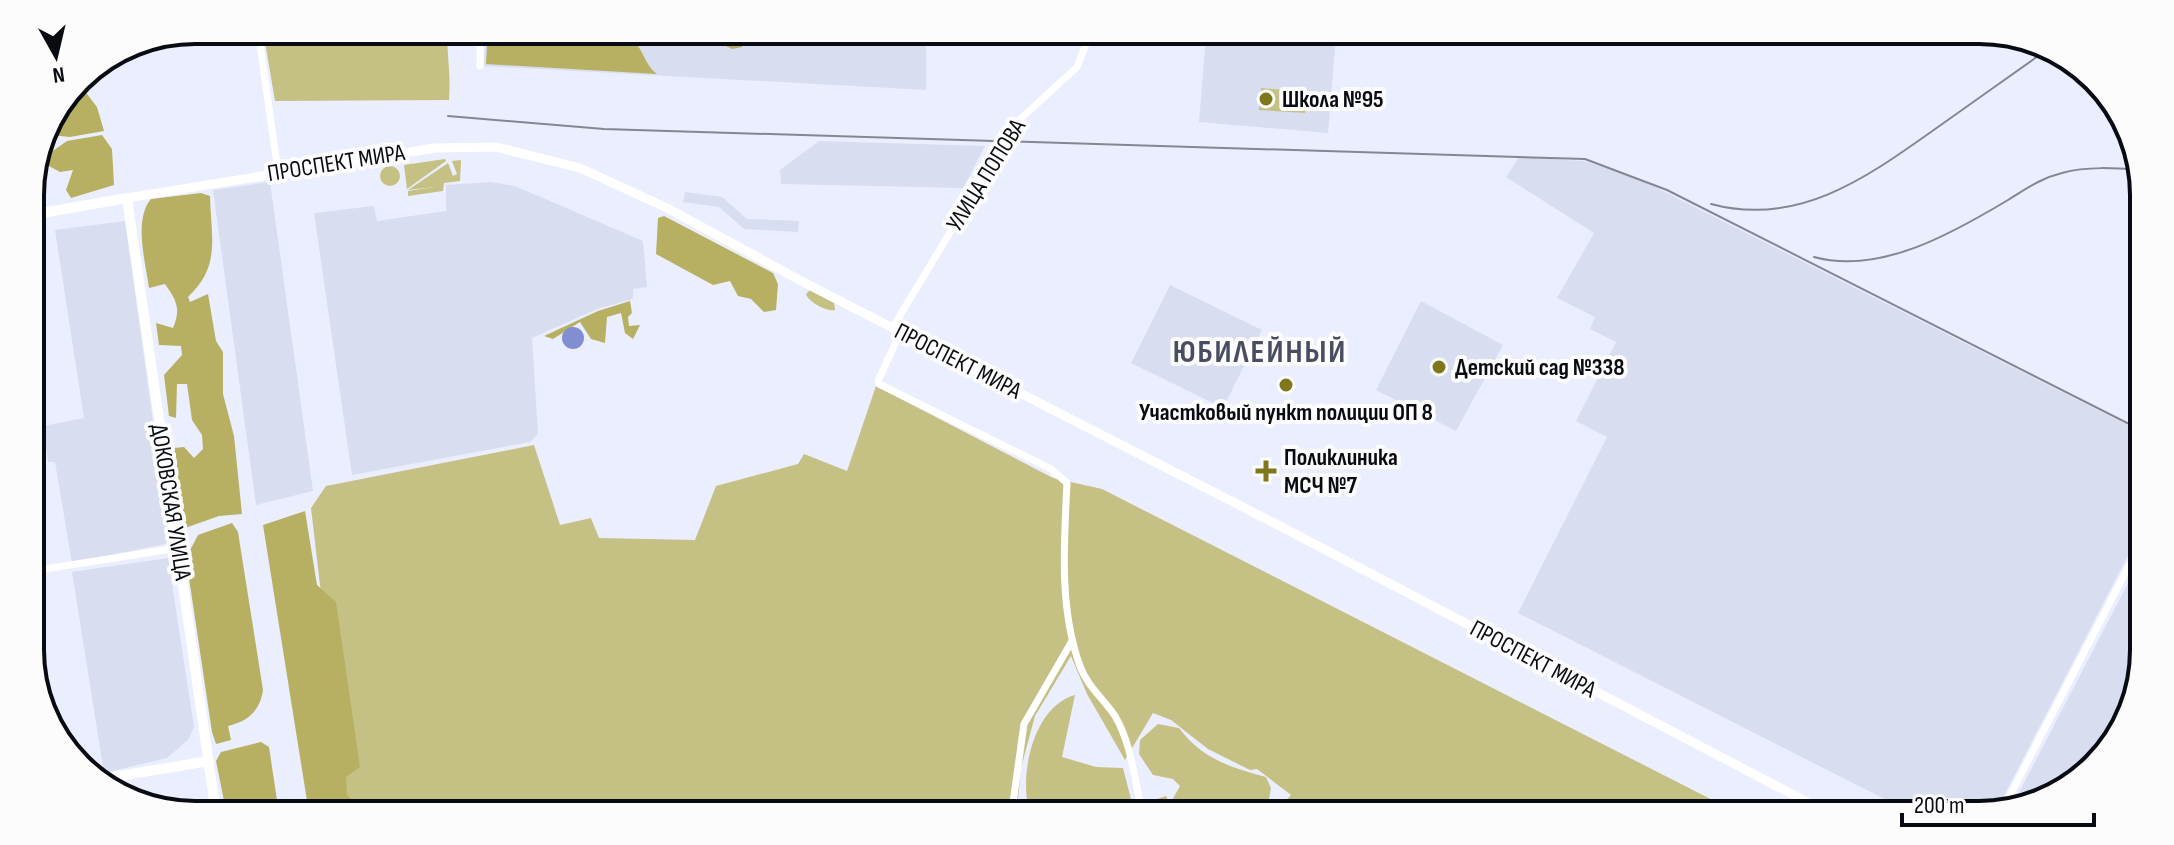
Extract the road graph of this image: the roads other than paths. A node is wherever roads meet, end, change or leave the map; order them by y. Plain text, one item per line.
1 (260, 44) edge
2 (480, 44) edge
3 (1086, 44) edge
4 (480, 66) dead end
5 (278, 172) junction
6 (127, 198) junction
7 (44, 213) edge
8 (897, 329) junction
9 (178, 548) junction
10 (2130, 564) edge
11 (44, 569) edge
12 (1072, 641) junction
13 (209, 761) junction
14 (114, 777) edge
15 (2009, 798) edge
16 (214, 801) edge
17 (1013, 801) edge
18 (1140, 801) edge
19 (1805, 801) edge

1 - 5 street
2 - 4 street
3 - 8 street, УЛИЦА ПОПОВА
5 - 6 street, ПРОСПЕКТ МИРА
5 - 8 street, ПРОСПЕКТ МИРА
6 - 7 main road, ПРОСПЕКТ МИРА
6 - 9 main road, ДОКОВСКАЯ УЛИЦА
8 - 12 street, УЛИЦА ПОПОВА
8 - 19 street, ПРОСПЕКТ МИРА
9 - 11 street
9 - 13 main road, ДОКОВСКАЯ УЛИЦА
10 - 15 street
12 - 17 street
12 - 18 street
13 - 14 main road
13 - 16 main road, ДОКОВСКАЯ УЛИЦА

